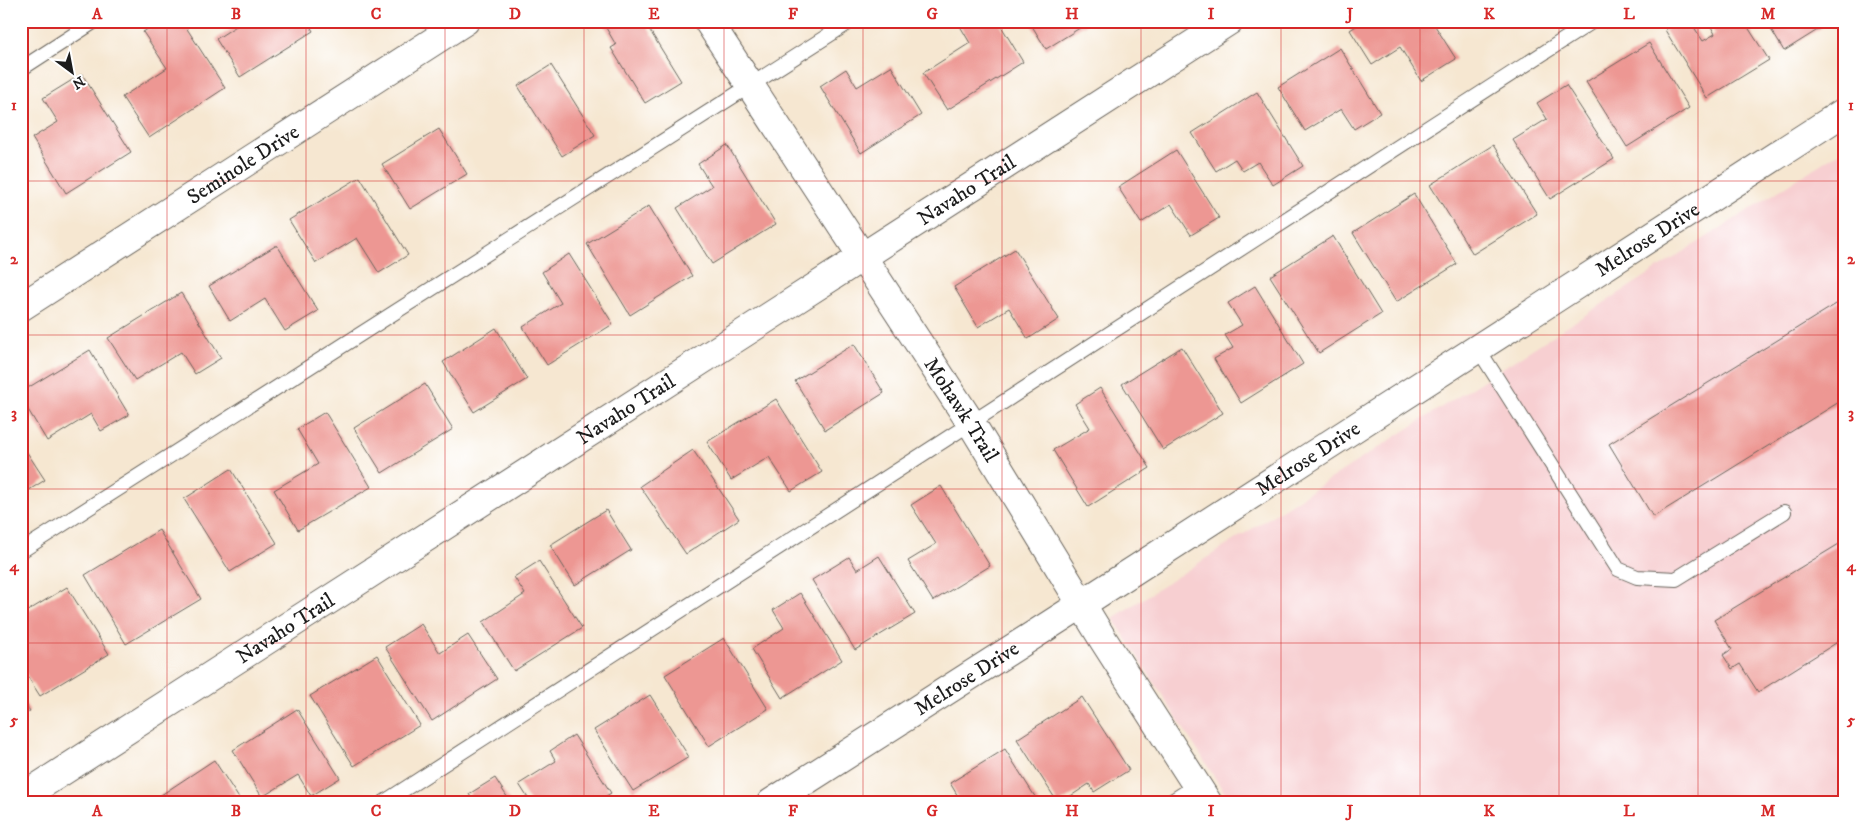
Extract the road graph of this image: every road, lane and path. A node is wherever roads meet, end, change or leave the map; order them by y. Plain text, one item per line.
1 (95, 21) edge
2 (466, 21) edge
3 (708, 21) edge
4 (851, 21) edge
5 (1230, 21) edge
6 (1593, 21) edge
7 (21, 69) edge
8 (751, 86) junction
9 (1844, 112) edge
10 (862, 257) junction
11 (21, 307) edge
12 (1476, 348) junction
13 (971, 423) junction
14 (1784, 512) dead end
15 (21, 550) edge
16 (1082, 604) junction
17 (1202, 794) edge
18 (21, 798) edge
19 (383, 803) edge
20 (770, 803) edge
21 (1169, 803) edge

1 - 7 lane
2 - 11 street, Seminole Drive
3 - 8 street, Mohawk Trail
4 - 8 lane
5 - 10 street, Navaho Trail
6 - 13 lane
8 - 10 street, Mohawk Trail
8 - 15 lane
9 - 12 street, Melrose Drive
10 - 13 street, Mohawk Trail
10 - 18 street, Navaho Trail
12 - 14 lane
12 - 16 street, Melrose Drive
13 - 16 street, Mohawk Trail
13 - 19 lane
16 - 17 street, Mohawk Trail
16 - 20 street, Melrose Drive
17 - 21 lane

